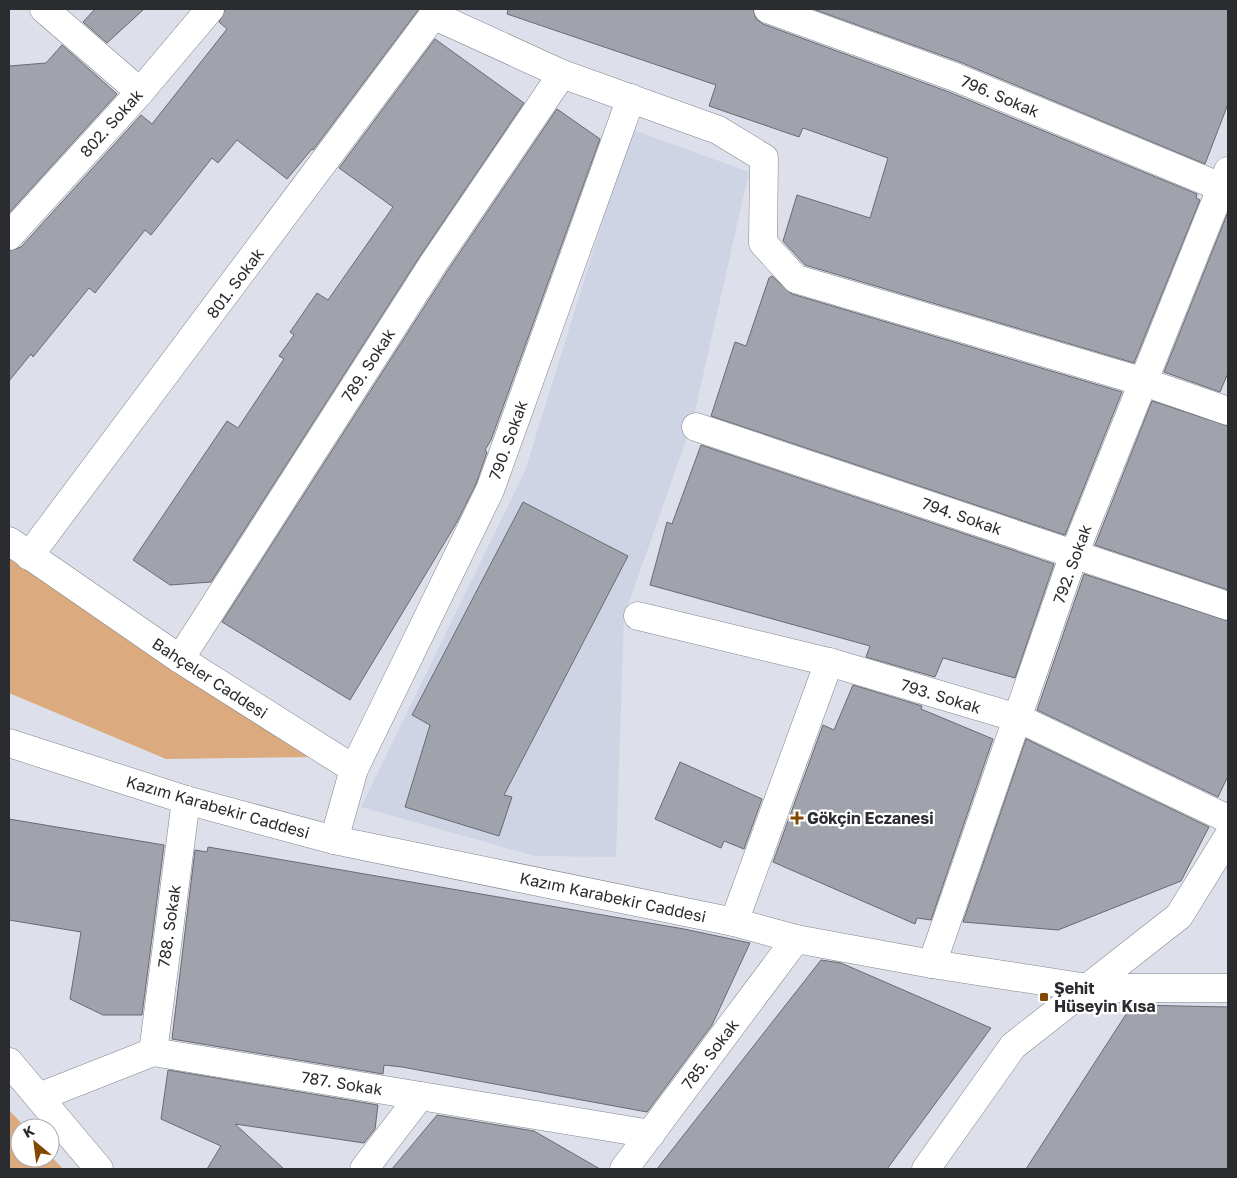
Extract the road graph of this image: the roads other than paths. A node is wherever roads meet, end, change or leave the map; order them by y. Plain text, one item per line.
1 (44, 9) edge
2 (210, 9) edge
3 (768, 9) edge
4 (435, 12) edge
5 (562, 74) junction
6 (140, 92) junction
7 (631, 98) junction
8 (1226, 183) edge
9 (9, 236) edge
10 (1144, 382) junction
11 (1228, 411) edge
12 (696, 426) dead end
13 (19, 548) edge
14 (1074, 554) junction
15 (1228, 606) edge
16 (638, 616) dead end
17 (180, 659) junction
18 (829, 662) junction
19 (1018, 718) junction
20 (9, 743) edge
21 (354, 769) junction
22 (186, 800) junction
23 (1228, 819) edge
24 (1228, 837) edge
25 (334, 840) junction
26 (734, 922) junction
27 (796, 939) junction
28 (932, 964) junction
29 (1088, 988) junction
30 (1228, 988) edge
31 (153, 1052) junction
32 (9, 1062) edge
33 (420, 1096) junction
34 (39, 1097) junction
35 (651, 1134) junction
36 (99, 1169) edge
37 (364, 1169) edge
38 (624, 1169) edge
39 (926, 1169) edge

1 - 6 street
2 - 6 street, 802. Sokak
3 - 8 street, 796. Sokak
4 - 5 street
4 - 13 street, 801. Sokak
5 - 7 street
5 - 17 street, 789. Sokak
6 - 9 street, 802. Sokak
7 - 10 street
7 - 21 street, 790. Sokak
8 - 10 street, 792. Sokak
10 - 11 street
10 - 14 street, 792. Sokak
12 - 14 street, 794. Sokak
13 - 17 street, Bahçeler Caddesi
14 - 15 street, 794. Sokak
14 - 19 street, 792. Sokak
16 - 18 street, 793. Sokak
17 - 21 street, Bahçeler Caddesi
18 - 19 street, 793. Sokak
18 - 26 street
19 - 23 street, 793. Sokak
19 - 28 street, 792. Sokak
20 - 22 street, Kazım Karabekir Caddesi
21 - 25 street
22 - 25 street, Kazım Karabekir Caddesi
22 - 31 street, 788. Sokak
24 - 29 street
25 - 26 street, Kazım Karabekir Caddesi
26 - 27 street, Kazım Karabekir Caddesi
27 - 28 street, Kazım Karabekir Caddesi
27 - 35 street, 785. Sokak
28 - 29 street, Kazım Karabekir Caddesi
29 - 30 street, Kazım Karabekir Caddesi
29 - 39 street
31 - 33 street, 787. Sokak
31 - 34 street
32 - 34 street
33 - 35 street, 787. Sokak
33 - 37 street
34 - 36 street
35 - 38 street, 785. Sokak

